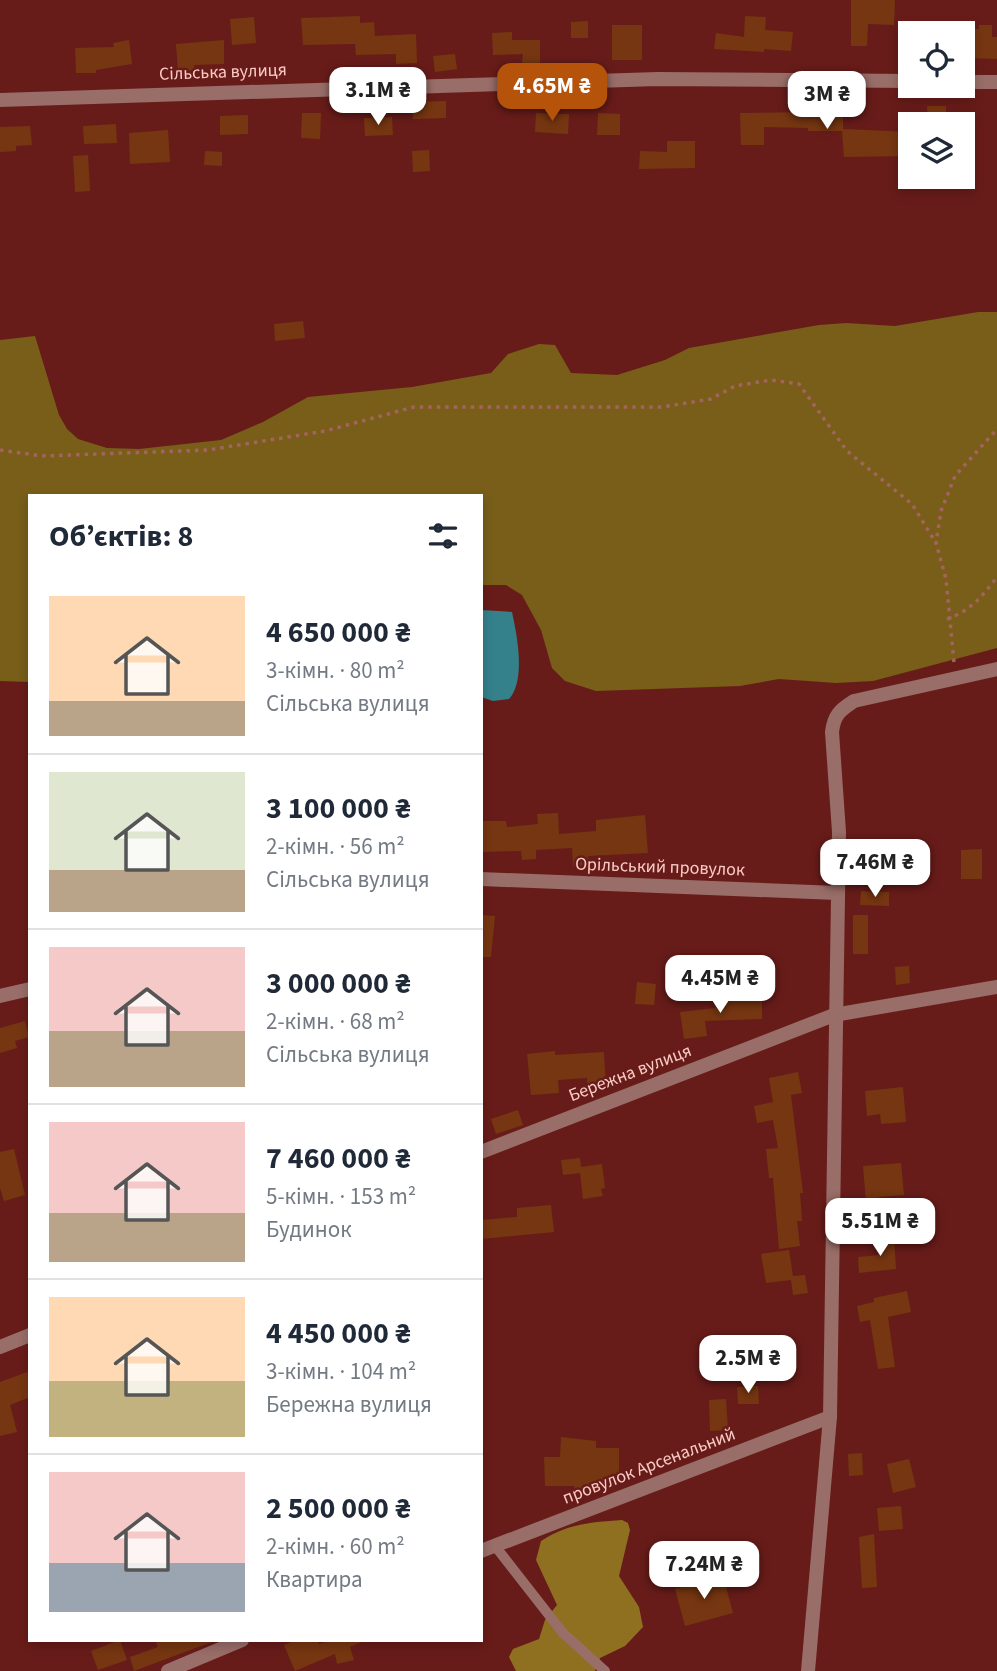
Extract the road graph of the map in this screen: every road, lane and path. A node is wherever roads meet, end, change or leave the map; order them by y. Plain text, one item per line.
1 (898, 81) edge
2 (975, 82) edge
3 (997, 82) edge
4 (0, 100) edge
5 (997, 429) edge
6 (0, 450) edge
7 (936, 543) junction
8 (997, 577) edge
9 (947, 619) junction
10 (997, 669) edge
11 (956, 678) junction
12 (483, 879) edge
13 (837, 893) junction
14 (997, 987) edge
15 (28, 989) edge
16 (0, 996) edge
17 (835, 1015) junction
18 (483, 1151) edge
19 (28, 1336) edge
20 (0, 1348) edge
21 (830, 1417) junction
22 (488, 1548) edge
23 (237, 1642) edge
24 (169, 1671) edge
25 (605, 1671) edge
26 (808, 1671) edge

1 - 4 street, Сільська вулиця
2 - 3 street
5 - 7 path
6 - 7 path
7 - 9 path
8 - 9 path
9 - 11 path
10 - 11 street
11 - 13 street
12 - 13 street, Орільський провулок
13 - 17 street
14 - 17 street, Бережна вулиця
15 - 16 street
17 - 18 street, Бережна вулиця
17 - 21 street
19 - 20 street
21 - 22 street, провулок Арсенальний
21 - 26 street
22 - 25 lane
23 - 24 street

